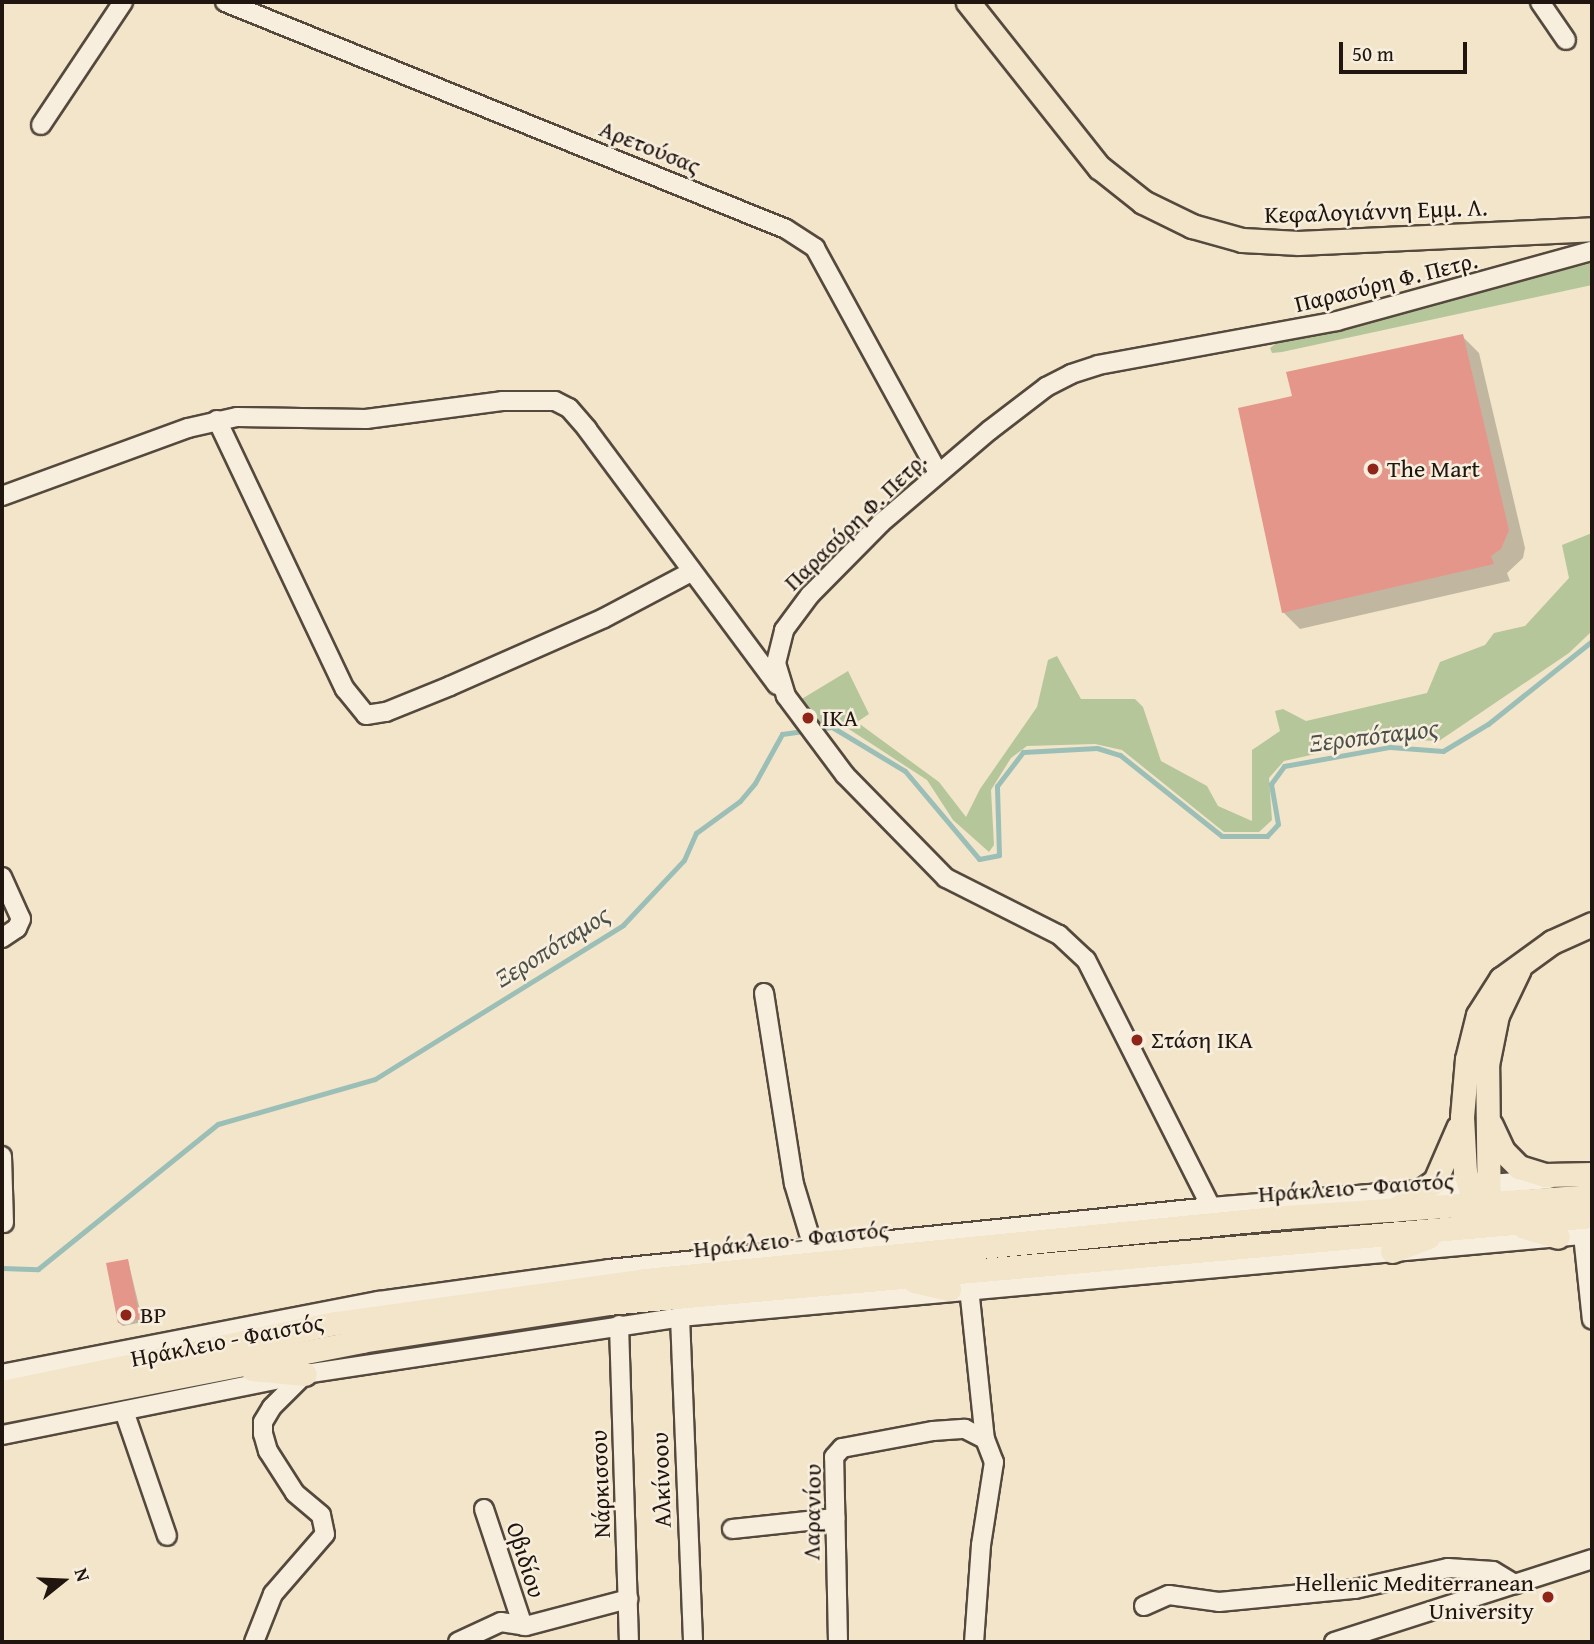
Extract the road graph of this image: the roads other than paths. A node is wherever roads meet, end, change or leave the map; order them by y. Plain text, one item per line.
1 (123, 2) edge
2 (225, 2) edge
3 (968, 2) edge
4 (1540, 2) edge
5 (1566, 40) dead end
6 (41, 125) dead end
7 (1592, 229) edge
8 (1592, 251) edge
9 (217, 420) junction
10 (938, 473) junction
11 (2, 496) edge
12 (691, 572) junction
13 (786, 696) junction
14 (2, 877) edge
15 (1592, 924) edge
16 (2, 938) edge
17 (1519, 968) junction
18 (764, 993) dead end
19 (1485, 1101) junction
20 (1462, 1117) junction
21 (2, 1156) edge
22 (1581, 1175) edge
23 (1426, 1191) junction
24 (1592, 1196) edge
25 (1486, 1205) junction
26 (1211, 1207) junction
27 (1388, 1213) junction
28 (4, 1223) dead end
29 (1070, 1223) junction
30 (1447, 1229) junction
31 (1589, 1229) edge
32 (1115, 1233) junction
33 (1558, 1237) junction
34 (813, 1247) junction
35 (1392, 1251) junction
36 (886, 1276) junction
37 (959, 1288) junction
38 (337, 1308) junction
39 (680, 1317) junction
40 (1592, 1320) edge
41 (619, 1325) junction
42 (186, 1336) junction
43 (272, 1336) junction
44 (219, 1358) junction
45 (2, 1374) edge
46 (305, 1374) junction
47 (2, 1392) edge
48 (2, 1411) edge
49 (124, 1411) junction
50 (2, 1436) edge
51 (985, 1439) junction
52 (484, 1509) dead end
53 (835, 1518) junction
54 (732, 1529) dead end
55 (167, 1536) dead end
56 (1592, 1559) edge
57 (1515, 1584) junction
58 (628, 1599) junction
59 (1144, 1606) dead end
60 (527, 1632) edge
61 (254, 1642) edge
62 (458, 1642) edge
63 (629, 1642) edge
64 (693, 1642) edge
65 (838, 1642) edge
66 (974, 1642) edge
67 (1334, 1642) edge

1 - 6 street
2 - 10 street, Αρετούσας
3 - 7 main road, Κεφαλογιάννη Εμμ. Λ.
4 - 5 street
8 - 10 street, Παρασύρη Φ. Πετρ.
9 - 11 street
9 - 12 street
9 - 12 street
10 - 13 street, Παρασύρη Φ. Πετρ.
12 - 13 street
13 - 26 street, Παρασύρη Φ. Πετρ.
14 - 16 street
15 - 17 main road
17 - 19 main road
17 - 20 main road
18 - 34 street
19 - 22 main road
19 - 25 main road
20 - 23 main road
20 - 25 main road
21 - 28 street
22 - 25 main road
23 - 25 main road
23 - 26 street
23 - 27 main road
24 - 25 main road, Ηράκλειο - Φαιστός
25 - 27 main road, Ηράκλειο - Φαιστός
25 - 30 main road, Ηράκλειο - Φαιστός
25 - 31 main road, Ηράκλειο - Φαιστός
25 - 33 main road
26 - 29 street
27 - 32 main road, Ηράκλειο - Φαιστός
29 - 32 main road
29 - 34 street
30 - 35 main road
30 - 36 main road, Ηράκλειο - Φαιστός
31 - 33 street
31 - 40 street
32 - 43 main road, Ηράκλειο - Φαιστός
33 - 35 street
34 - 38 street
35 - 37 street
36 - 37 main road
36 - 44 main road, Ηράκλειο - Φαιστός
37 - 39 street
37 - 51 street
38 - 42 street
38 - 43 main road
39 - 41 street
39 - 64 street, Αλκίνοου
41 - 46 street
41 - 58 street, Νάρκισσου
42 - 44 main road
42 - 45 street
43 - 44 main road, Ηράκλειο - Φαιστός
44 - 46 main road
44 - 47 main road, Ηράκλειο - Φαιστός
44 - 48 main road, Ηράκλειο - Φαιστός
46 - 49 street
46 - 61 street
49 - 50 street
49 - 55 street
51 - 53 street, Λαρανίου
51 - 66 street
52 - 60 street, Οβιδίου
53 - 54 street
53 - 65 street, Λαρανίου
56 - 57 street
57 - 59 street
57 - 67 street
58 - 60 street
58 - 63 street, Νάρκισσου
60 - 62 street

